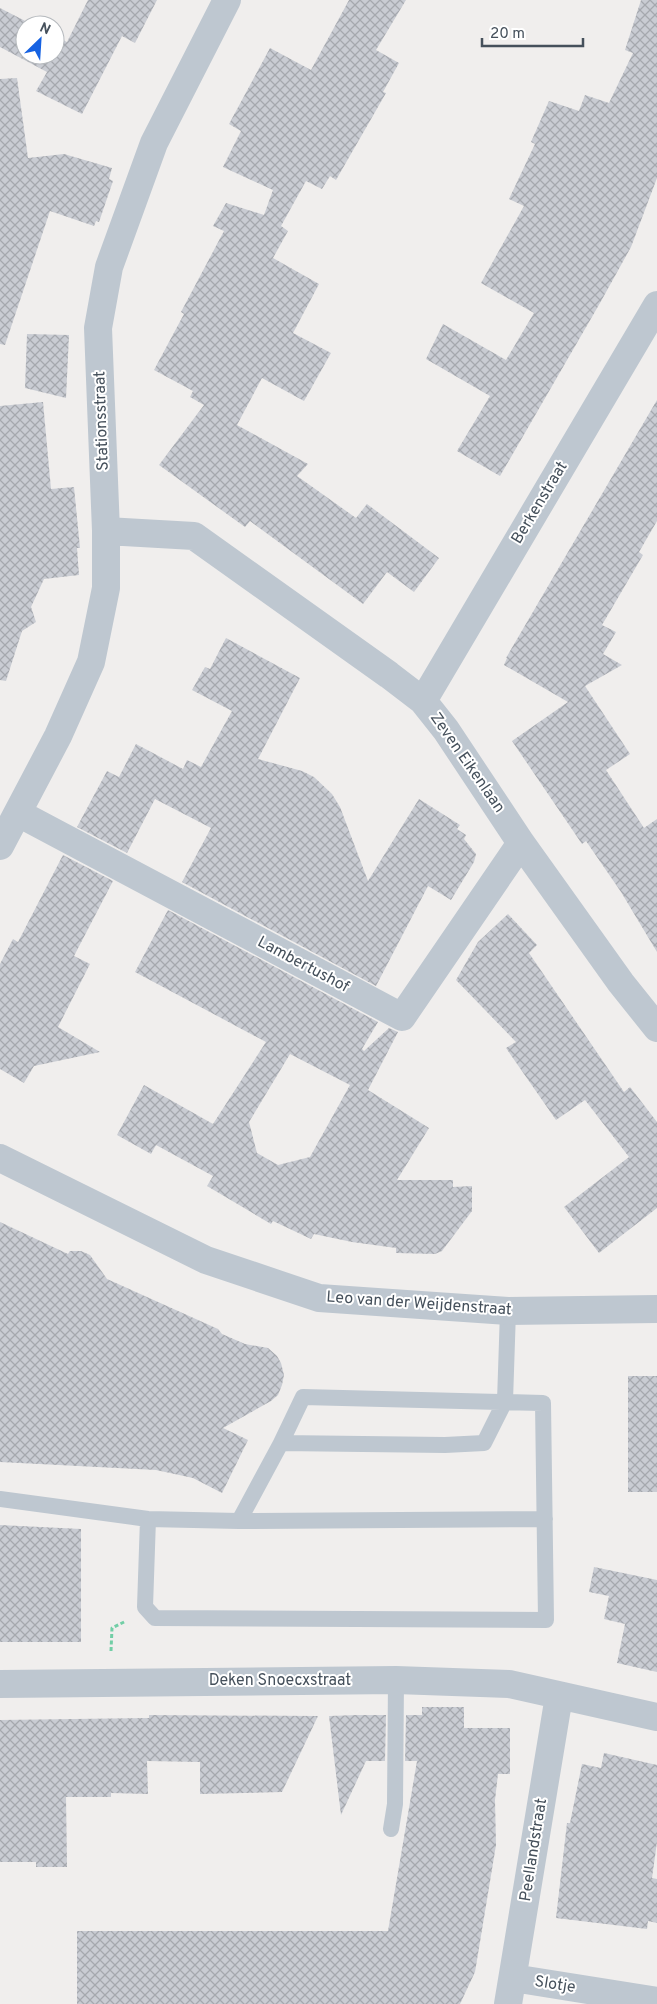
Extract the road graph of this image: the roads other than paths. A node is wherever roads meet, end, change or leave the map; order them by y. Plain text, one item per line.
1 (227, 0) edge
2 (657, 305) edge
3 (106, 531) junction
4 (423, 701) junction
5 (18, 812) junction
6 (521, 843) junction
7 (0, 846) edge
8 (657, 1028) edge
9 (0, 1158) edge
10 (657, 1309) edge
11 (508, 1311) junction
12 (505, 1401) junction
13 (281, 1443) junction
14 (0, 1499) edge
15 (148, 1519) junction
16 (545, 1520) junction
17 (239, 1521) junction
18 (396, 1680) junction
19 (0, 1684) edge
20 (559, 1696) junction
21 (657, 1717) edge
22 (391, 1829) dead end
23 (510, 1991) edge
24 (657, 2001) edge

1 - 3 street, Stationsstraat
2 - 4 street, Berkenstraat
3 - 4 street, Zeven Eikenlaan
3 - 5 street, Stationsstraat
4 - 6 street, Zeven Eikenlaan
5 - 6 street, Lambertushof
5 - 7 street, Stationsstraat
6 - 8 street, Zeven Eikenlaan
9 - 11 street, Leo van der Weijdenstraat
10 - 11 street, Leo van der Weijdenstraat
11 - 12 lane
12 - 13 lane
12 - 13 lane
12 - 16 lane
13 - 17 lane
14 - 15 lane
15 - 16 lane
15 - 17 lane
16 - 17 lane
18 - 19 street, Deken Snoecxstraat
18 - 20 street, Deken Snoecxstraat
18 - 22 lane
20 - 21 street, Deken Snoecxstraat
20 - 23 street, Peellandstraat
23 - 24 street, Slotje

